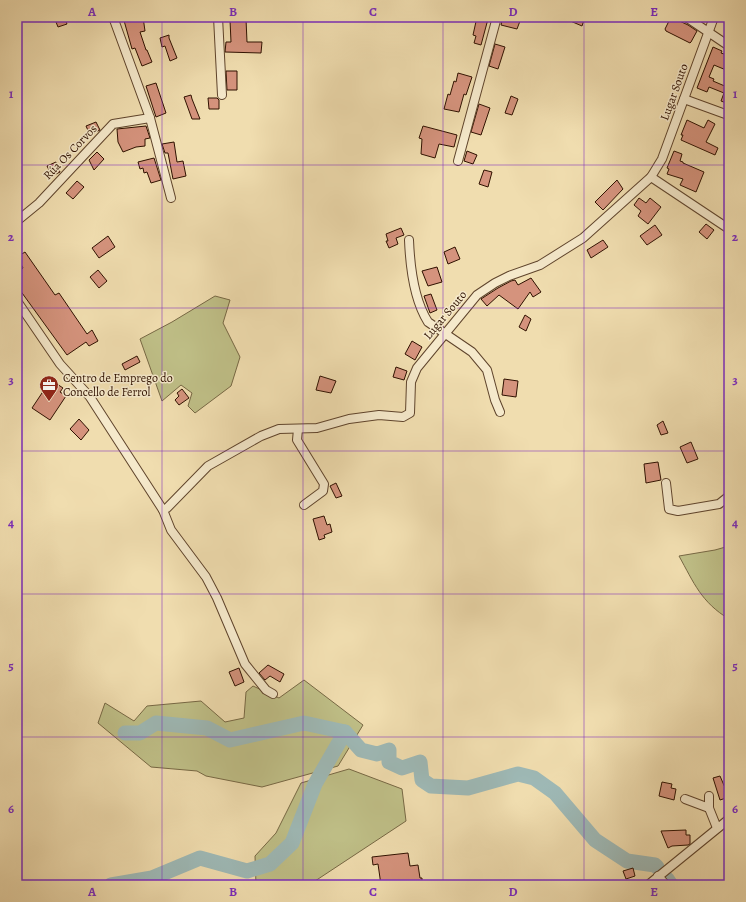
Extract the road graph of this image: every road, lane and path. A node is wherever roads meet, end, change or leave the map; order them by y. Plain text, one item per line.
1 (113, 17) edge
2 (218, 17) edge
3 (497, 17) edge
4 (686, 17) edge
5 (714, 17) edge
6 (709, 31) junction
7 (729, 46) edge
8 (222, 95) dead end
9 (684, 99) junction
10 (728, 115) edge
11 (150, 118) junction
12 (458, 161) dead end
13 (651, 176) junction
14 (171, 198) dead end
15 (17, 222) edge
16 (729, 229) edge
17 (409, 240) dead end
18 (18, 304) edge
19 (445, 333) junction
20 (500, 412) dead end
21 (298, 429) junction
22 (666, 483) dead end
23 (729, 496) edge
24 (304, 505) dead end
25 (162, 510) junction
26 (273, 694) dead end
27 (709, 796) dead end
28 (685, 799) dead end
29 (709, 808) junction
30 (729, 819) edge
31 (717, 828) junction
32 (658, 876) junction
33 (648, 885) edge
34 (666, 885) edge

1 - 11 street
2 - 8 street
3 - 12 street
4 - 6 street
5 - 6 street, Lugar Souto
6 - 7 street
6 - 9 street, Lugar Souto
9 - 10 street
9 - 13 street, Lugar Souto
11 - 14 street
11 - 15 street, Rúa Os Corvos
13 - 16 street
13 - 19 street, Lugar Souto
17 - 19 street
18 - 25 street
19 - 20 street
19 - 21 street, Lugar Souto
21 - 24 street
21 - 25 street, Lugar Souto
22 - 23 street
25 - 26 street
27 - 29 street
28 - 29 street
29 - 31 street
30 - 31 street
31 - 32 street
32 - 33 street
32 - 34 street

